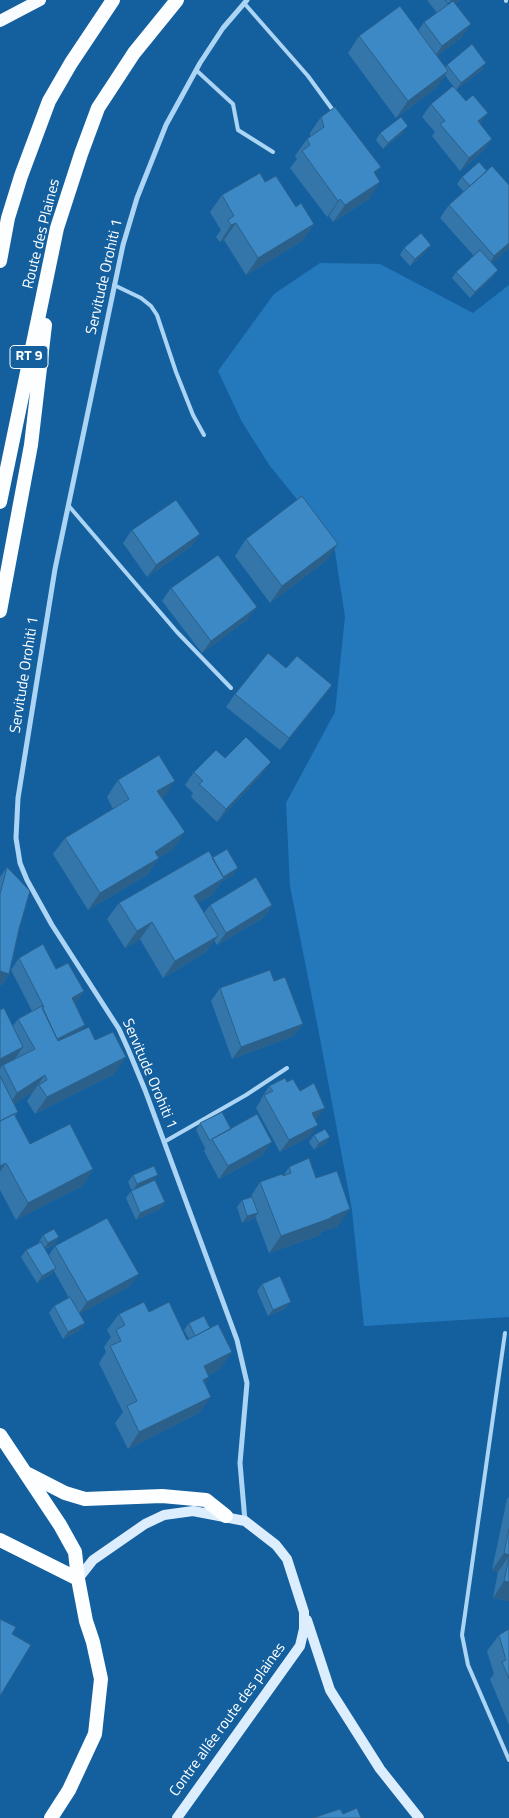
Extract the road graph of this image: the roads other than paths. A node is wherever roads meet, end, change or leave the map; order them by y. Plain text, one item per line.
1 (40, 0) edge
2 (113, 0) edge
3 (177, 0) edge
4 (245, 2) edge
5 (0, 22) edge
6 (196, 70) junction
7 (336, 114) edge
8 (273, 152) dead end
9 (62, 213) junction
10 (0, 262) edge
11 (114, 285) junction
12 (204, 435) dead end
13 (0, 502) edge
14 (68, 505) junction
15 (0, 611) edge
16 (231, 688) dead end
17 (288, 1068) dead end
18 (164, 1142) junction
19 (505, 1333) dead end
20 (0, 1435) edge
21 (26, 1473) junction
22 (226, 1516) junction
23 (245, 1522) junction
24 (0, 1540) edge
25 (78, 1579) junction
26 (304, 1612) junction
27 (509, 1760) edge
28 (51, 1818) edge
29 (177, 1818) edge
30 (419, 1818) edge

1 - 5 main road
2 - 10 highway
3 - 9 highway, Route des Plaines / RT 9
4 - 6 street, Servitude Orohiti 1
4 - 7 lane
6 - 8 lane
6 - 11 street, Servitude Orohiti 1
9 - 13 highway, Route des Plaines / RT 9
9 - 15 highway
11 - 12 lane
11 - 14 street, Servitude Orohiti 1
14 - 16 lane
14 - 18 street, Servitude Orohiti 1
17 - 18 lane
18 - 23 street, Servitude Orohiti 1
19 - 27 lane
20 - 21 highway
21 - 22 highway
21 - 25 highway
22 - 23 main road, Contre allée route des plaines
22 - 25 main road, Contre allée route des plaines
23 - 26 main road, Contre allée route des plaines
24 - 25 highway
25 - 28 highway
26 - 29 main road, Contre allée route des plaines
26 - 30 main road

